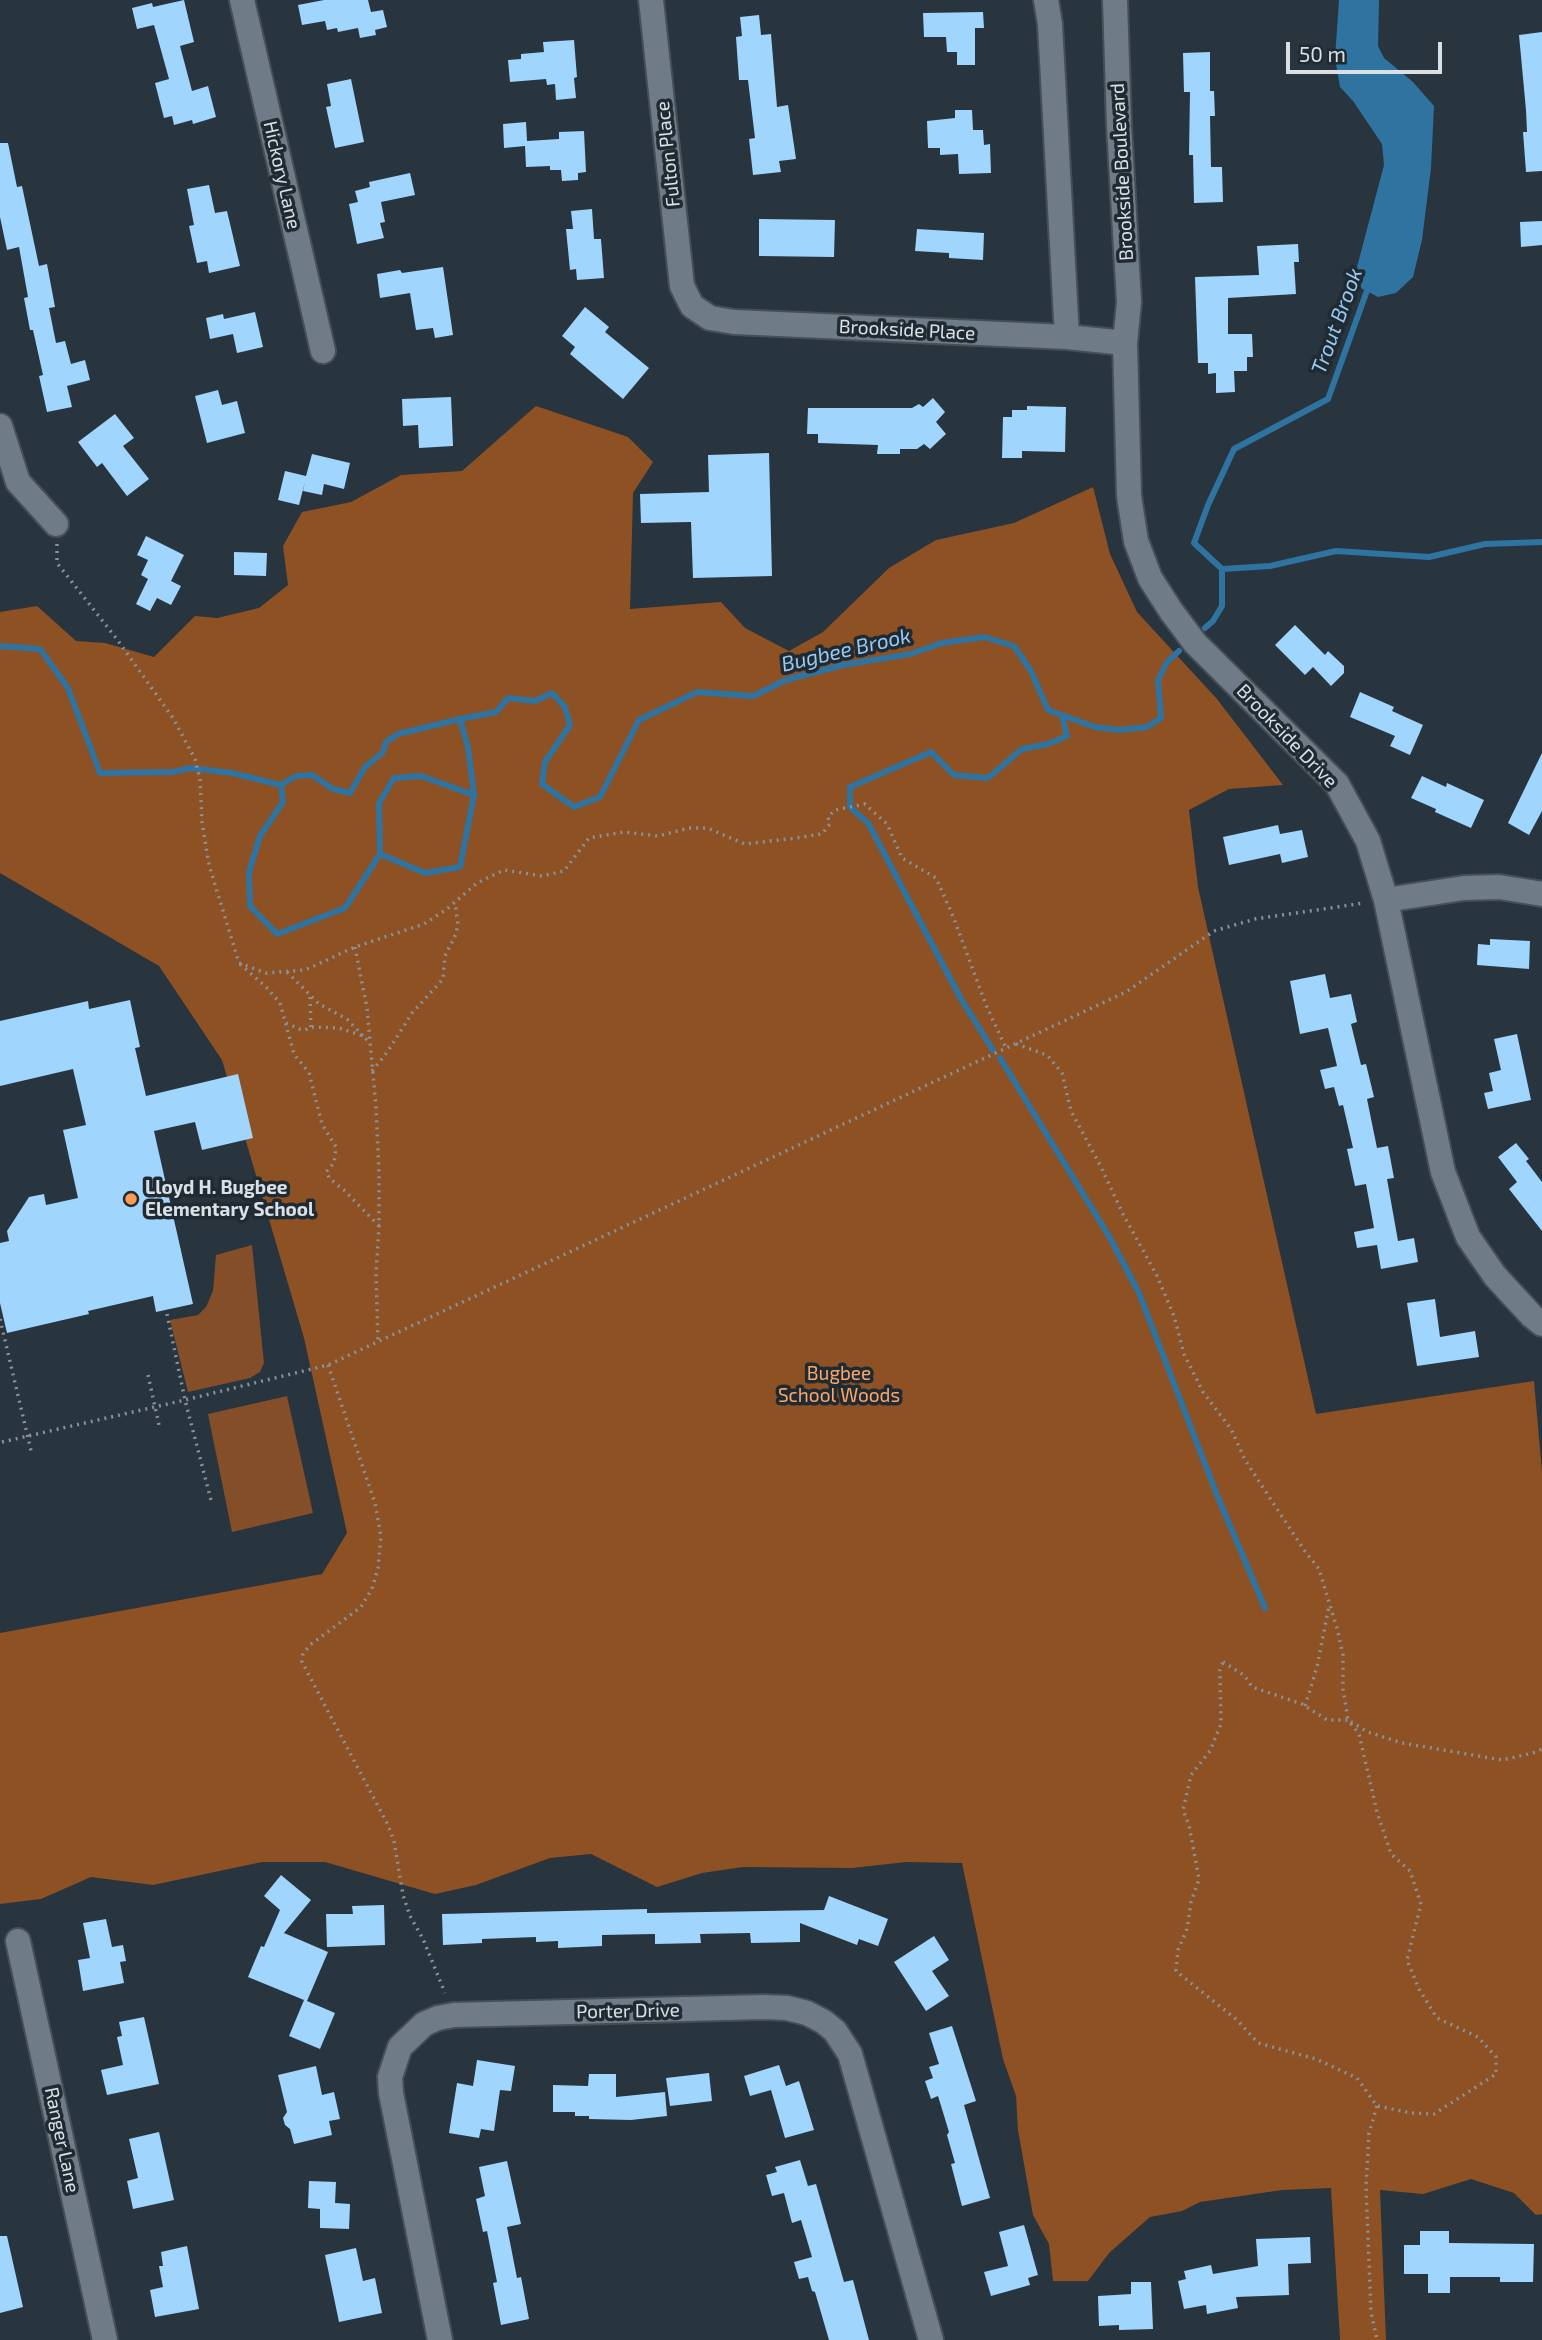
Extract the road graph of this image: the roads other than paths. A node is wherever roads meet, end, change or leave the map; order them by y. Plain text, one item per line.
1 (242, 0) edge
2 (652, 0) edge
3 (1046, 0) edge
4 (1115, 0) edge
5 (692, 306) joint
6 (1068, 337) junction
7 (1125, 343) junction
8 (323, 351) dead end
9 (0, 426) edge
10 (56, 524) road end
11 (1542, 894) edge
12 (1387, 900) junction
13 (1542, 1324) edge
14 (18, 1941) dead end
15 (105, 2340) edge
16 (440, 2340) edge
17 (931, 2340) edge

1 - 8 street, Hickory Lane
2 - 5 street, Fulton Place
3 - 6 street
4 - 7 street, Brookside Boulevard
5 - 6 street, Brookside Place
6 - 7 street, Brookside Place
7 - 12 street, Brookside Drive
9 - 10 street
11 - 12 street
12 - 13 street, Brookside Drive
14 - 15 street, Ranger Lane
16 - 17 street, Porter Drive

